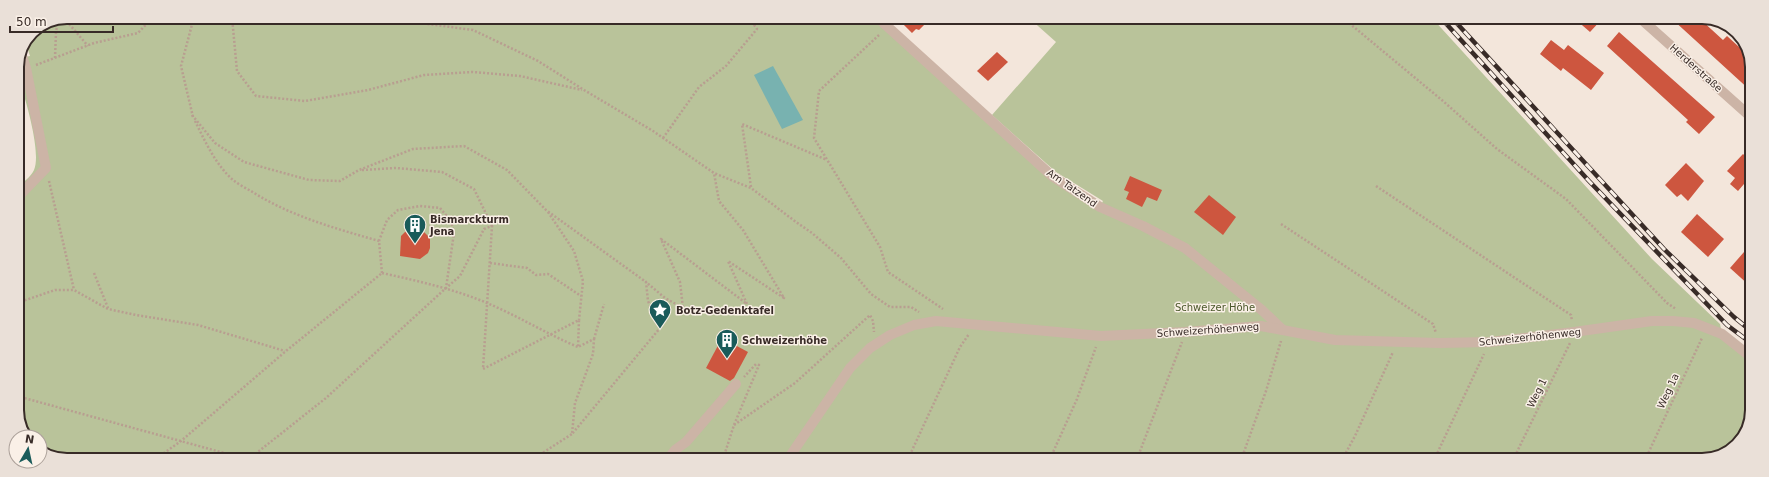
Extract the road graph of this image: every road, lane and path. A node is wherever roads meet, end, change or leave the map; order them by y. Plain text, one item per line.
1 (69, 24) edge
2 (146, 24) edge
3 (192, 24) edge
4 (233, 24) edge
5 (428, 24) edge
6 (753, 24) edge
7 (885, 24) edge
8 (1350, 24) edge
9 (1647, 24) edge
10 (57, 25) edge
11 (888, 27) junction
12 (88, 46) junction
13 (55, 58) junction
14 (24, 64) edge
15 (26, 68) junction
16 (584, 90) junction
17 (1745, 112) edge
18 (192, 115) junction
19 (663, 138) junction
20 (829, 161) junction
21 (46, 168) junction
22 (359, 170) junction
23 (714, 173) junction
24 (1376, 186) dead end
25 (751, 188) junction
26 (24, 191) edge
27 (546, 210) junction
28 (1280, 224) dead end
29 (492, 226) junction
30 (379, 241) junction
31 (490, 263) junction
32 (94, 273) dead end
33 (382, 273) junction
34 (646, 282) junction
35 (446, 288) junction
36 (74, 290) junction
37 (581, 296) junction
38 (24, 301) edge
39 (488, 303) junction
40 (604, 304) dead end
41 (108, 309) junction
42 (1677, 311) dead end
43 (578, 320) junction
44 (936, 321) junction
45 (975, 324) junction
46 (1706, 328) junction
47 (1284, 331) junction
48 (1185, 332) junction
49 (1574, 332) junction
50 (549, 335) junction
51 (1101, 336) junction
52 (594, 339) junction
53 (1490, 342) junction
54 (1398, 343) junction
55 (1439, 343) junction
56 (578, 347) junction
57 (870, 348) junction
58 (286, 351) junction
59 (1745, 352) edge
60 (736, 384) dead end
61 (24, 398) edge
62 (572, 434) junction
63 (181, 441) junction
64 (164, 453) edge
65 (228, 453) edge
66 (254, 453) edge
67 (542, 453) edge
68 (673, 453) edge
69 (725, 453) edge
70 (792, 453) edge
71 (911, 453) edge
72 (1053, 453) edge
73 (1139, 453) edge
74 (1244, 453) edge
75 (1346, 453) edge
76 (1437, 453) edge
77 (1516, 453) edge
78 (1648, 453) edge

1 - 12 path
2 - 12 path
3 - 18 path
4 - 16 path
5 - 16 path
6 - 19 path
7 - 11 street, Am Tatzend
8 - 42 path
9 - 17 street, Herderstraße
10 - 13 path
11 - 20 path
11 - 47 street, Am Tatzend
12 - 13 path
13 - 15 path
14 - 15 street
15 - 21 street
16 - 19 path
18 - 22 path
18 - 30 path
19 - 23 path
20 - 25 path
20 - 44 path
21 - 26 street
21 - 36 path
22 - 27 path
22 - 29 path
23 - 25 path
23 - 34 path
24 - 49 path
25 - 44 path
27 - 34 path
27 - 37 path
28 - 55 path
29 - 31 path
29 - 35 path
30 - 33 path
30 - 35 path
31 - 37 path
31 - 39 path
32 - 41 path
33 - 35 path
33 - 58 path
34 - 62 path
35 - 39 path
35 - 66 path
36 - 38 path
36 - 41 path
37 - 43 path
39 - 50 path
39 - 50 path
40 - 52 path
41 - 58 path
43 - 50 path
43 - 56 path
44 - 45 street, Schweizerhöhenweg
44 - 57 street, Schweizerhöhenweg
45 - 51 street, Schweizerhöhenweg
45 - 71 path
46 - 49 street, Schweizerhöhenweg
46 - 59 street, Schweizerhöhenweg
46 - 78 path, Weg 1a
47 - 48 street, Schweizerhöhenweg
47 - 54 street, Schweizerhöhenweg
47 - 74 path
48 - 51 street, Schweizerhöhenweg
48 - 73 path
49 - 53 street, Schweizerhöhenweg
49 - 77 path, Weg 1
50 - 56 path
51 - 72 path
52 - 56 path
52 - 62 path
53 - 55 street, Schweizerhöhenweg
53 - 76 path
54 - 55 street, Schweizerhöhenweg
54 - 75 path
57 - 69 path
57 - 70 street, Schweizerhöhenweg
58 - 63 path
60 - 68 street
61 - 63 path
62 - 67 path
63 - 64 path
63 - 65 path

